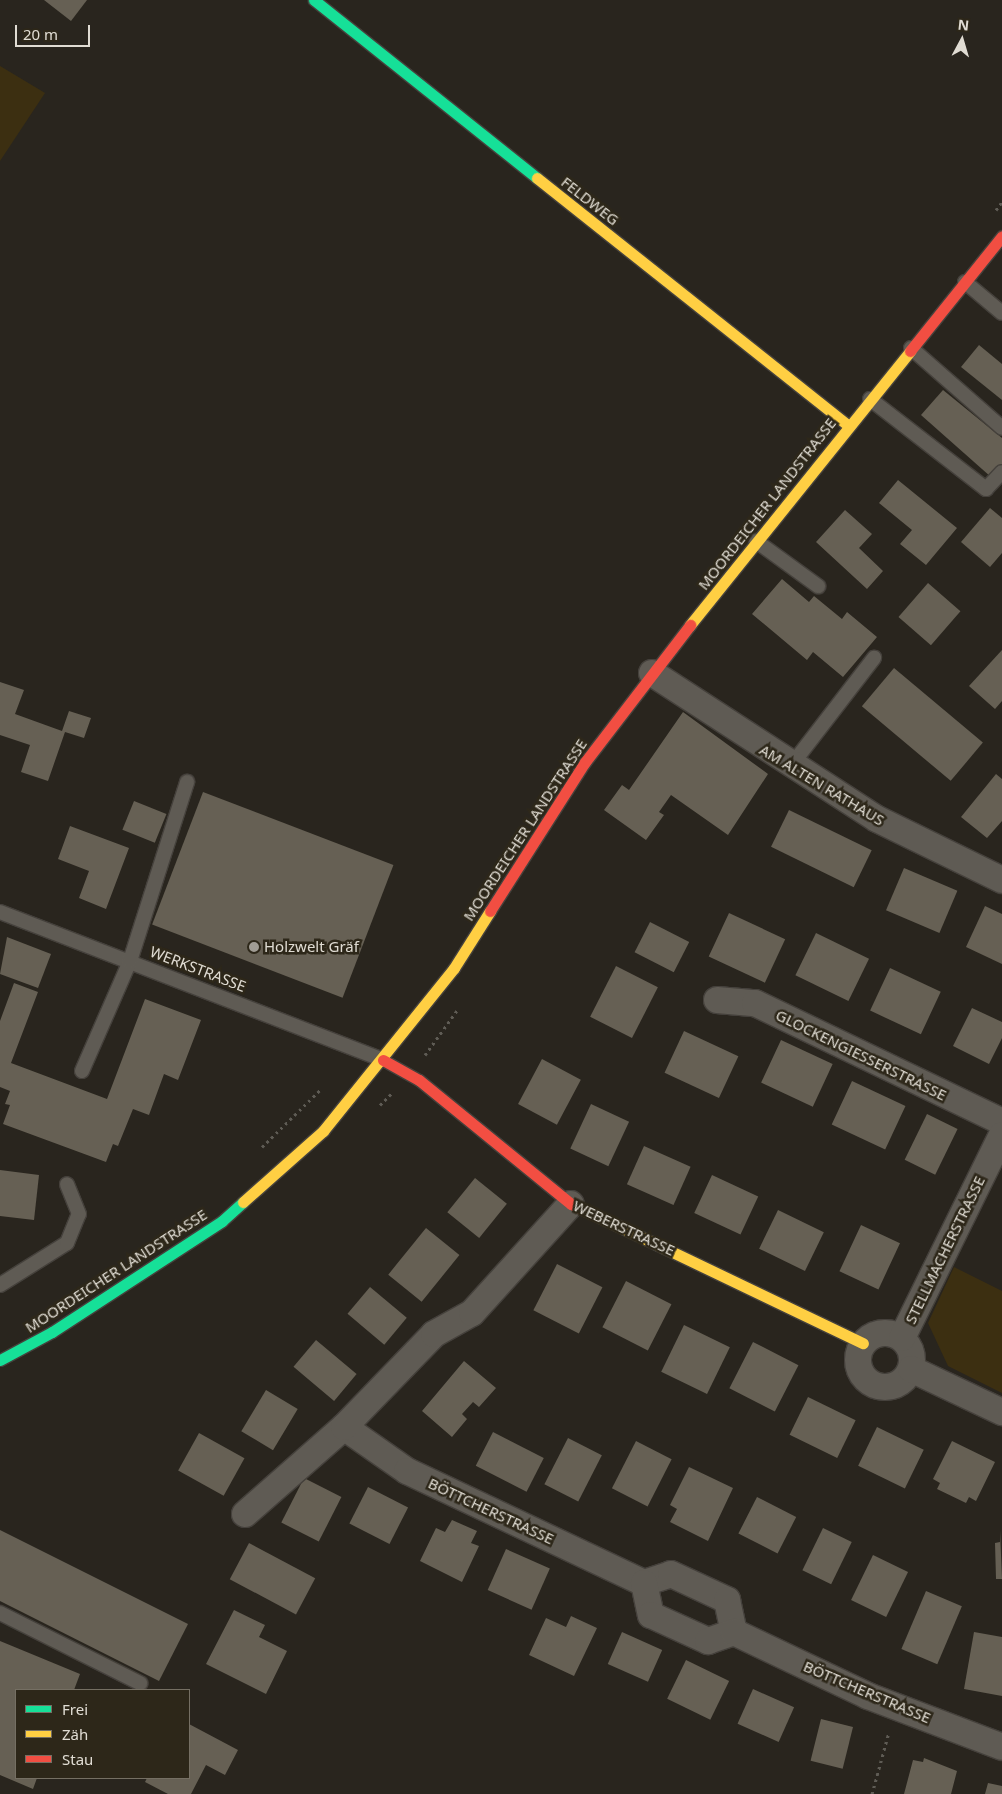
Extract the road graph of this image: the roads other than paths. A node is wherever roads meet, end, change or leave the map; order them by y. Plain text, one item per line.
1 (314, 0) edge
2 (1002, 236) edge
3 (964, 282) junction
4 (1002, 313) edge
5 (911, 348) junction
6 (870, 398) junction
7 (848, 425) junction
8 (1002, 428) edge
9 (1002, 472) edge
10 (756, 541) junction
11 (818, 586) dead end
12 (874, 658) dead end
13 (652, 673) junction
14 (790, 767) junction
15 (187, 782) dead end
16 (1002, 880) edge
17 (0, 912) edge
18 (130, 961) junction
19 (717, 1000) dead end
20 (383, 1060) junction
21 (82, 1071) dead end
22 (1002, 1122) edge
23 (1002, 1135) edge
24 (68, 1184) dead end
25 (571, 1204) junction
26 (0, 1285) edge
27 (902, 1338) junction
28 (863, 1343) junction
29 (0, 1360) edge
30 (911, 1369) junction
31 (1002, 1412) edge
32 (344, 1427) junction
33 (245, 1514) dead end
34 (644, 1583) junction
35 (0, 1613) edge
36 (734, 1632) junction
37 (140, 1683) dead end
38 (1002, 1747) edge

1 - 7 main road, FELDWEG
2 - 3 main road, MOORDEICHER LANDSTRASSE
3 - 4 lane
3 - 5 main road, MOORDEICHER LANDSTRASSE
5 - 6 main road, MOORDEICHER LANDSTRASSE
5 - 8 lane
6 - 7 main road, MOORDEICHER LANDSTRASSE
6 - 9 lane
7 - 10 main road, MOORDEICHER LANDSTRASSE
10 - 11 lane
10 - 13 main road, MOORDEICHER LANDSTRASSE
12 - 14 lane
13 - 14 street, AM ALTEN RATHAUS
13 - 20 main road, MOORDEICHER LANDSTRASSE
14 - 16 street, AM ALTEN RATHAUS
15 - 18 lane
17 - 18 lane, WERKSTRASSE
18 - 20 lane, WERKSTRASSE
18 - 21 lane
19 - 22 street, GLOCKENGIESSERSTRASSE
20 - 25 main road, WEBERSTRASSE
20 - 29 main road, MOORDEICHER LANDSTRASSE
23 - 27 street, STELLMACHERSTRASSE
24 - 26 lane
25 - 28 main road, WEBERSTRASSE
25 - 32 street
27 - 28 street
27 - 30 street
28 - 30 street
30 - 31 street
32 - 33 street
32 - 34 street, BÖTTCHERSTRASSE
34 - 36 street
34 - 36 street
35 - 37 lane
36 - 38 street, BÖTTCHERSTRASSE

